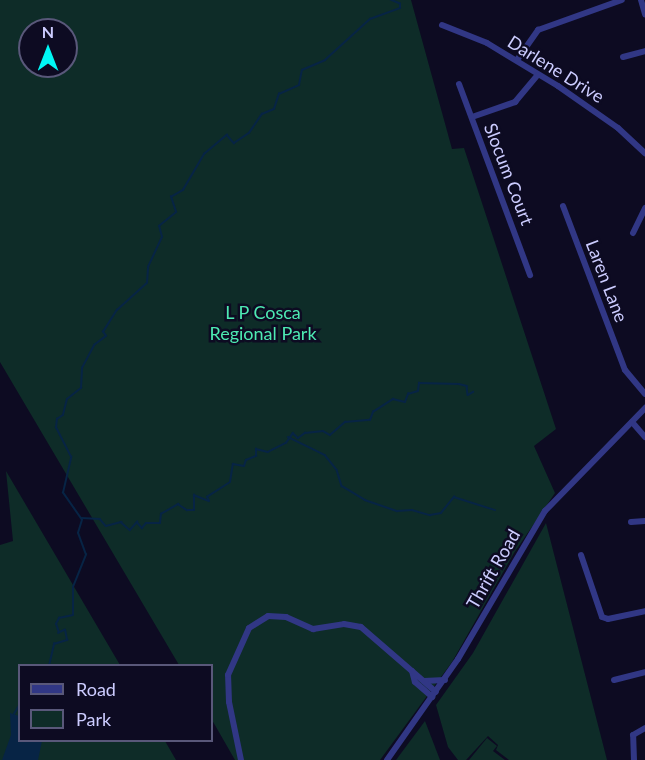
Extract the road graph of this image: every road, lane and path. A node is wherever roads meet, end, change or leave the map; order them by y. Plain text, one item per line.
1 (622, 0) edge
2 (641, 0) edge
3 (645, 14) edge
4 (442, 25) dead end
5 (645, 51) edge
6 (623, 57) dead end
7 (517, 60) junction
8 (538, 75) junction
9 (459, 84) dead end
10 (472, 117) junction
11 (645, 153) edge
12 (563, 206) dead end
13 (645, 208) edge
14 (633, 233) dead end
15 (530, 275) dead end
16 (645, 394) edge
17 (645, 408) edge
18 (632, 422) junction
19 (645, 436) edge
20 (645, 521) edge
21 (631, 522) dead end
22 (582, 555) dead end
23 (645, 613) edge
24 (411, 670) junction
25 (645, 672) edge
26 (423, 680) junction
27 (445, 680) junction
28 (614, 680) dead end
29 (434, 694) junction
30 (645, 728) edge
31 (241, 760) edge
32 (387, 760) edge
33 (634, 760) edge

1 - 7 street
2 - 3 street
4 - 7 street, Darlene Drive
5 - 6 street
7 - 8 street, Darlene Drive
8 - 10 street
8 - 11 street, Darlene Drive
9 - 10 street, Slocum Court
10 - 15 street, Slocum Court
12 - 16 street, Laren Lane
13 - 14 street
17 - 18 street, Thrift Road
18 - 19 street
18 - 27 street, Thrift Road
20 - 21 street
22 - 23 street
24 - 26 street
24 - 29 street
24 - 31 street
25 - 28 street
26 - 27 street
26 - 29 street
27 - 29 street, Thrift Road
29 - 32 street, Thrift Road
30 - 33 street

